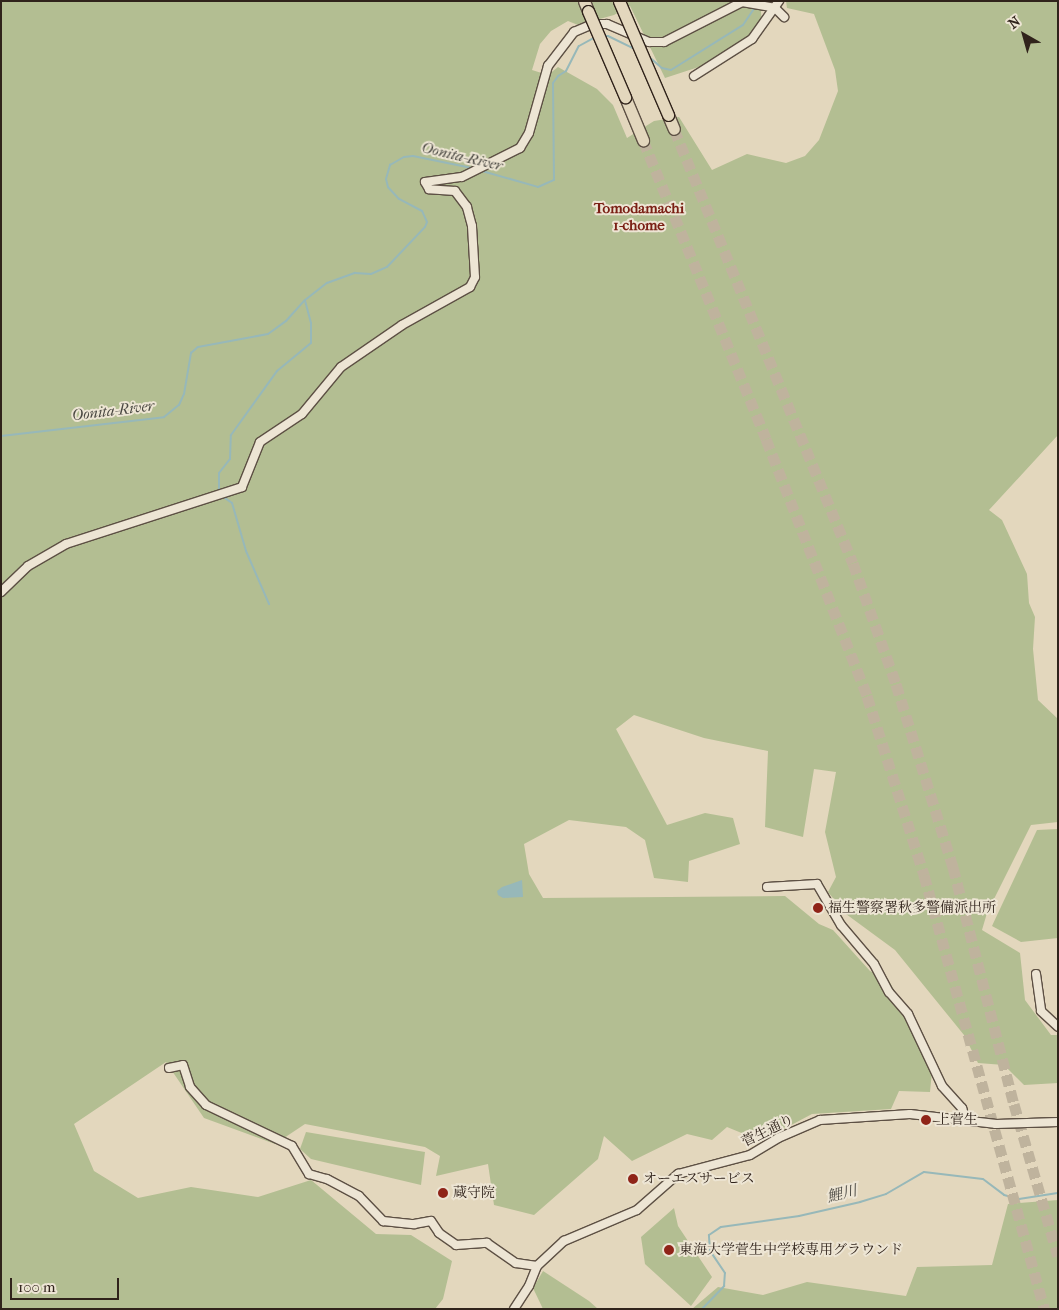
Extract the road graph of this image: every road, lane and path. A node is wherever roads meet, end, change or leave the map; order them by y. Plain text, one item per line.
1 (619, 1) edge
2 (586, 6) edge
3 (774, 6) edge
4 (784, 16) dead end
5 (694, 76) dead end
6 (674, 129) tunnel mouth
7 (643, 140) tunnel mouth
8 (1, 592) edge
9 (767, 887) dead end
10 (1036, 974) dead end
11 (1058, 1027) edge
12 (169, 1068) dead end
13 (966, 1120) junction
14 (1058, 1122) edge
15 (1048, 1123) junction
16 (1058, 1126) edge
17 (537, 1266) junction
18 (514, 1309) edge

1 - 6 highway, bridge
2 - 7 highway, bridge
3 - 4 street
3 - 5 street
3 - 8 street
9 - 13 street
10 - 11 street
12 - 17 street
13 - 15 street, 菅生通り
13 - 17 street, 菅生通り
14 - 15 street, 菅生通り
15 - 16 street
17 - 18 street, 菅生通り

